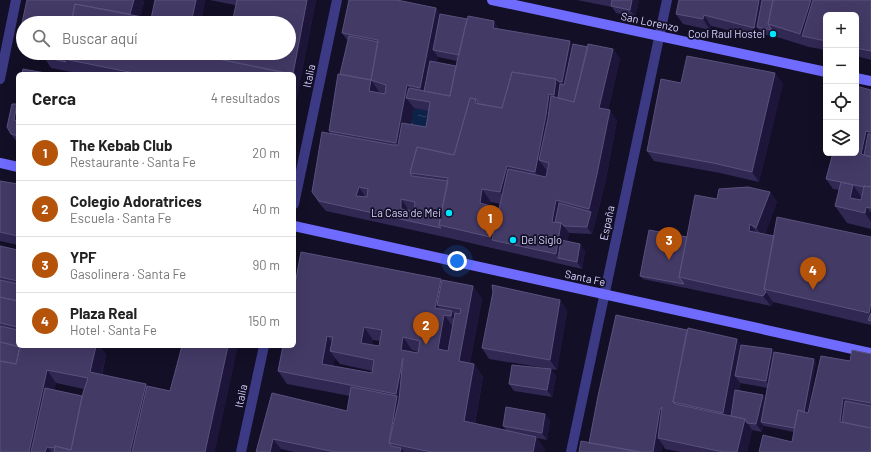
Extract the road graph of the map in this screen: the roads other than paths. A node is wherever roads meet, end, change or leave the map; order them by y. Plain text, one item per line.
1 (16, 0) edge
2 (337, 0) edge
3 (492, 0) edge
4 (666, 0) edge
5 (659, 36) junction
6 (823, 71) edge
7 (0, 79) edge
8 (859, 79) edge
9 (871, 81) edge
10 (0, 163) edge
11 (16, 167) edge
12 (296, 195) edge
13 (296, 226) edge
14 (604, 295) junction
15 (264, 348) edge
16 (871, 353) edge
17 (241, 452) edge
18 (570, 452) edge

1 - 7 street
2 - 12 street, Italia
3 - 5 main road, San Lorenzo
4 - 5 street, España
5 - 6 main road, San Lorenzo
5 - 14 street, España
8 - 9 main road
10 - 11 main road
13 - 14 main road, Santa Fe
14 - 16 main road, Santa Fe
14 - 18 street, España
15 - 17 street, Italia

